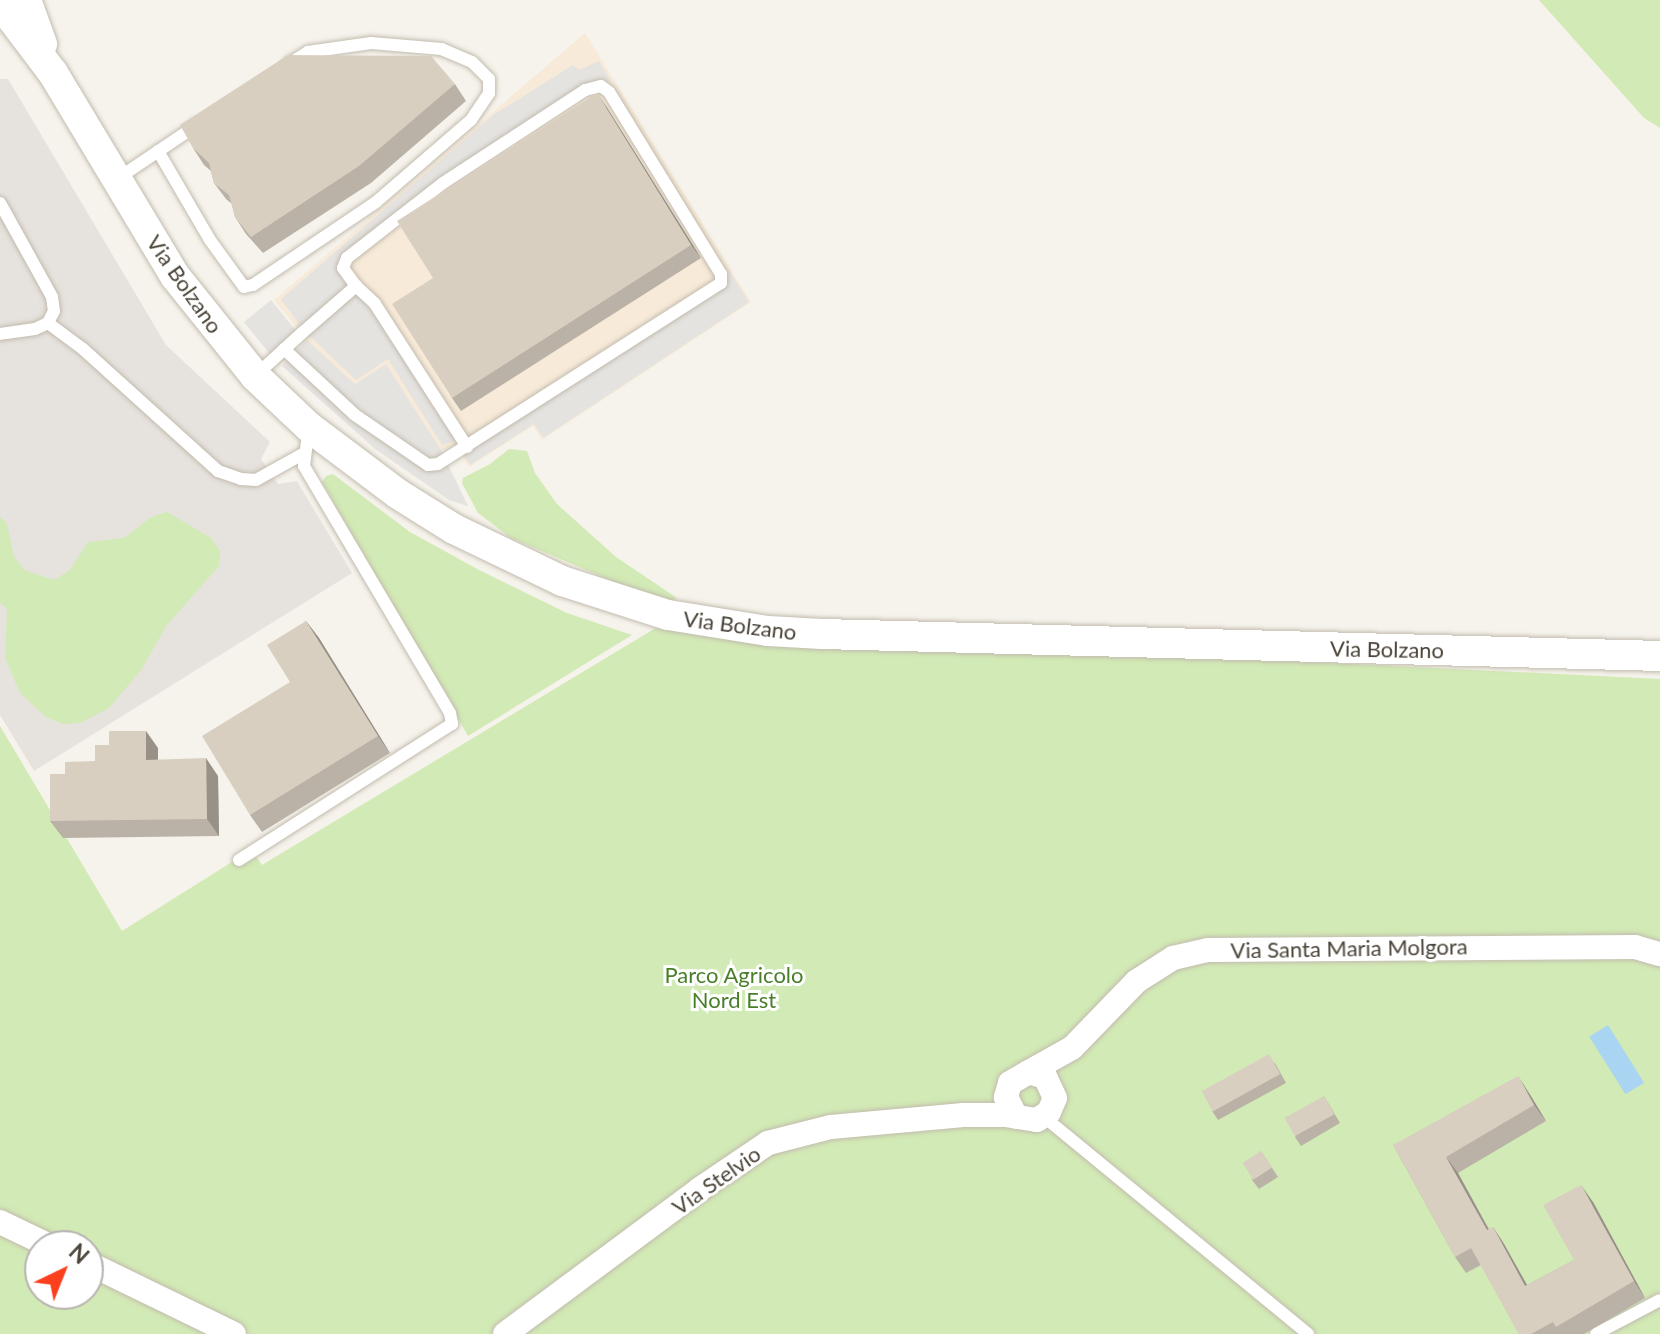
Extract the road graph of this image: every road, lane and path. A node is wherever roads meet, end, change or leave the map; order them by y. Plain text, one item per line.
1 (26, 0) edge
2 (0, 3) edge
3 (283, 68) edge
4 (53, 73) junction
5 (209, 118) edge
6 (158, 151) junction
7 (117, 179) junction
8 (0, 203) edge
9 (356, 286) junction
10 (48, 323) junction
11 (0, 334) edge
12 (284, 349) junction
13 (255, 376) junction
14 (306, 441) junction
15 (467, 447) junction
16 (1660, 656) edge
17 (239, 860) dead end
18 (1660, 954) edge
19 (1072, 1048) junction
20 (1029, 1072) junction
21 (1007, 1090) junction
22 (1054, 1091) junction
23 (963, 1115) junction
24 (1016, 1117) junction
25 (1044, 1117) junction
26 (0, 1222) edge
27 (24, 1234) edge
28 (104, 1271) edge
29 (1660, 1300) edge
30 (234, 1334) edge
31 (505, 1334) edge
32 (1308, 1334) edge
33 (1596, 1334) edge

1 - 4 street
2 - 4 street
3 - 6 lane
4 - 7 street, Via Bolzano
5 - 6 lane
6 - 7 lane
7 - 13 street, Via Bolzano
8 - 10 lane
9 - 12 lane
9 - 15 lane
9 - 15 lane
10 - 11 lane
10 - 14 lane
12 - 13 lane
12 - 15 lane
13 - 14 street, Via Bolzano
14 - 16 street, Via Bolzano
14 - 17 lane
18 - 19 street, Via Santa Maria Molgora
19 - 20 street
19 - 22 street
20 - 21 street
20 - 22 street
21 - 23 street, Via Stelvio
21 - 24 street
22 - 25 street
23 - 24 street, Via Stelvio
23 - 31 street, Via Stelvio
24 - 25 street
25 - 32 lane
26 - 27 street
28 - 30 street
29 - 33 lane

